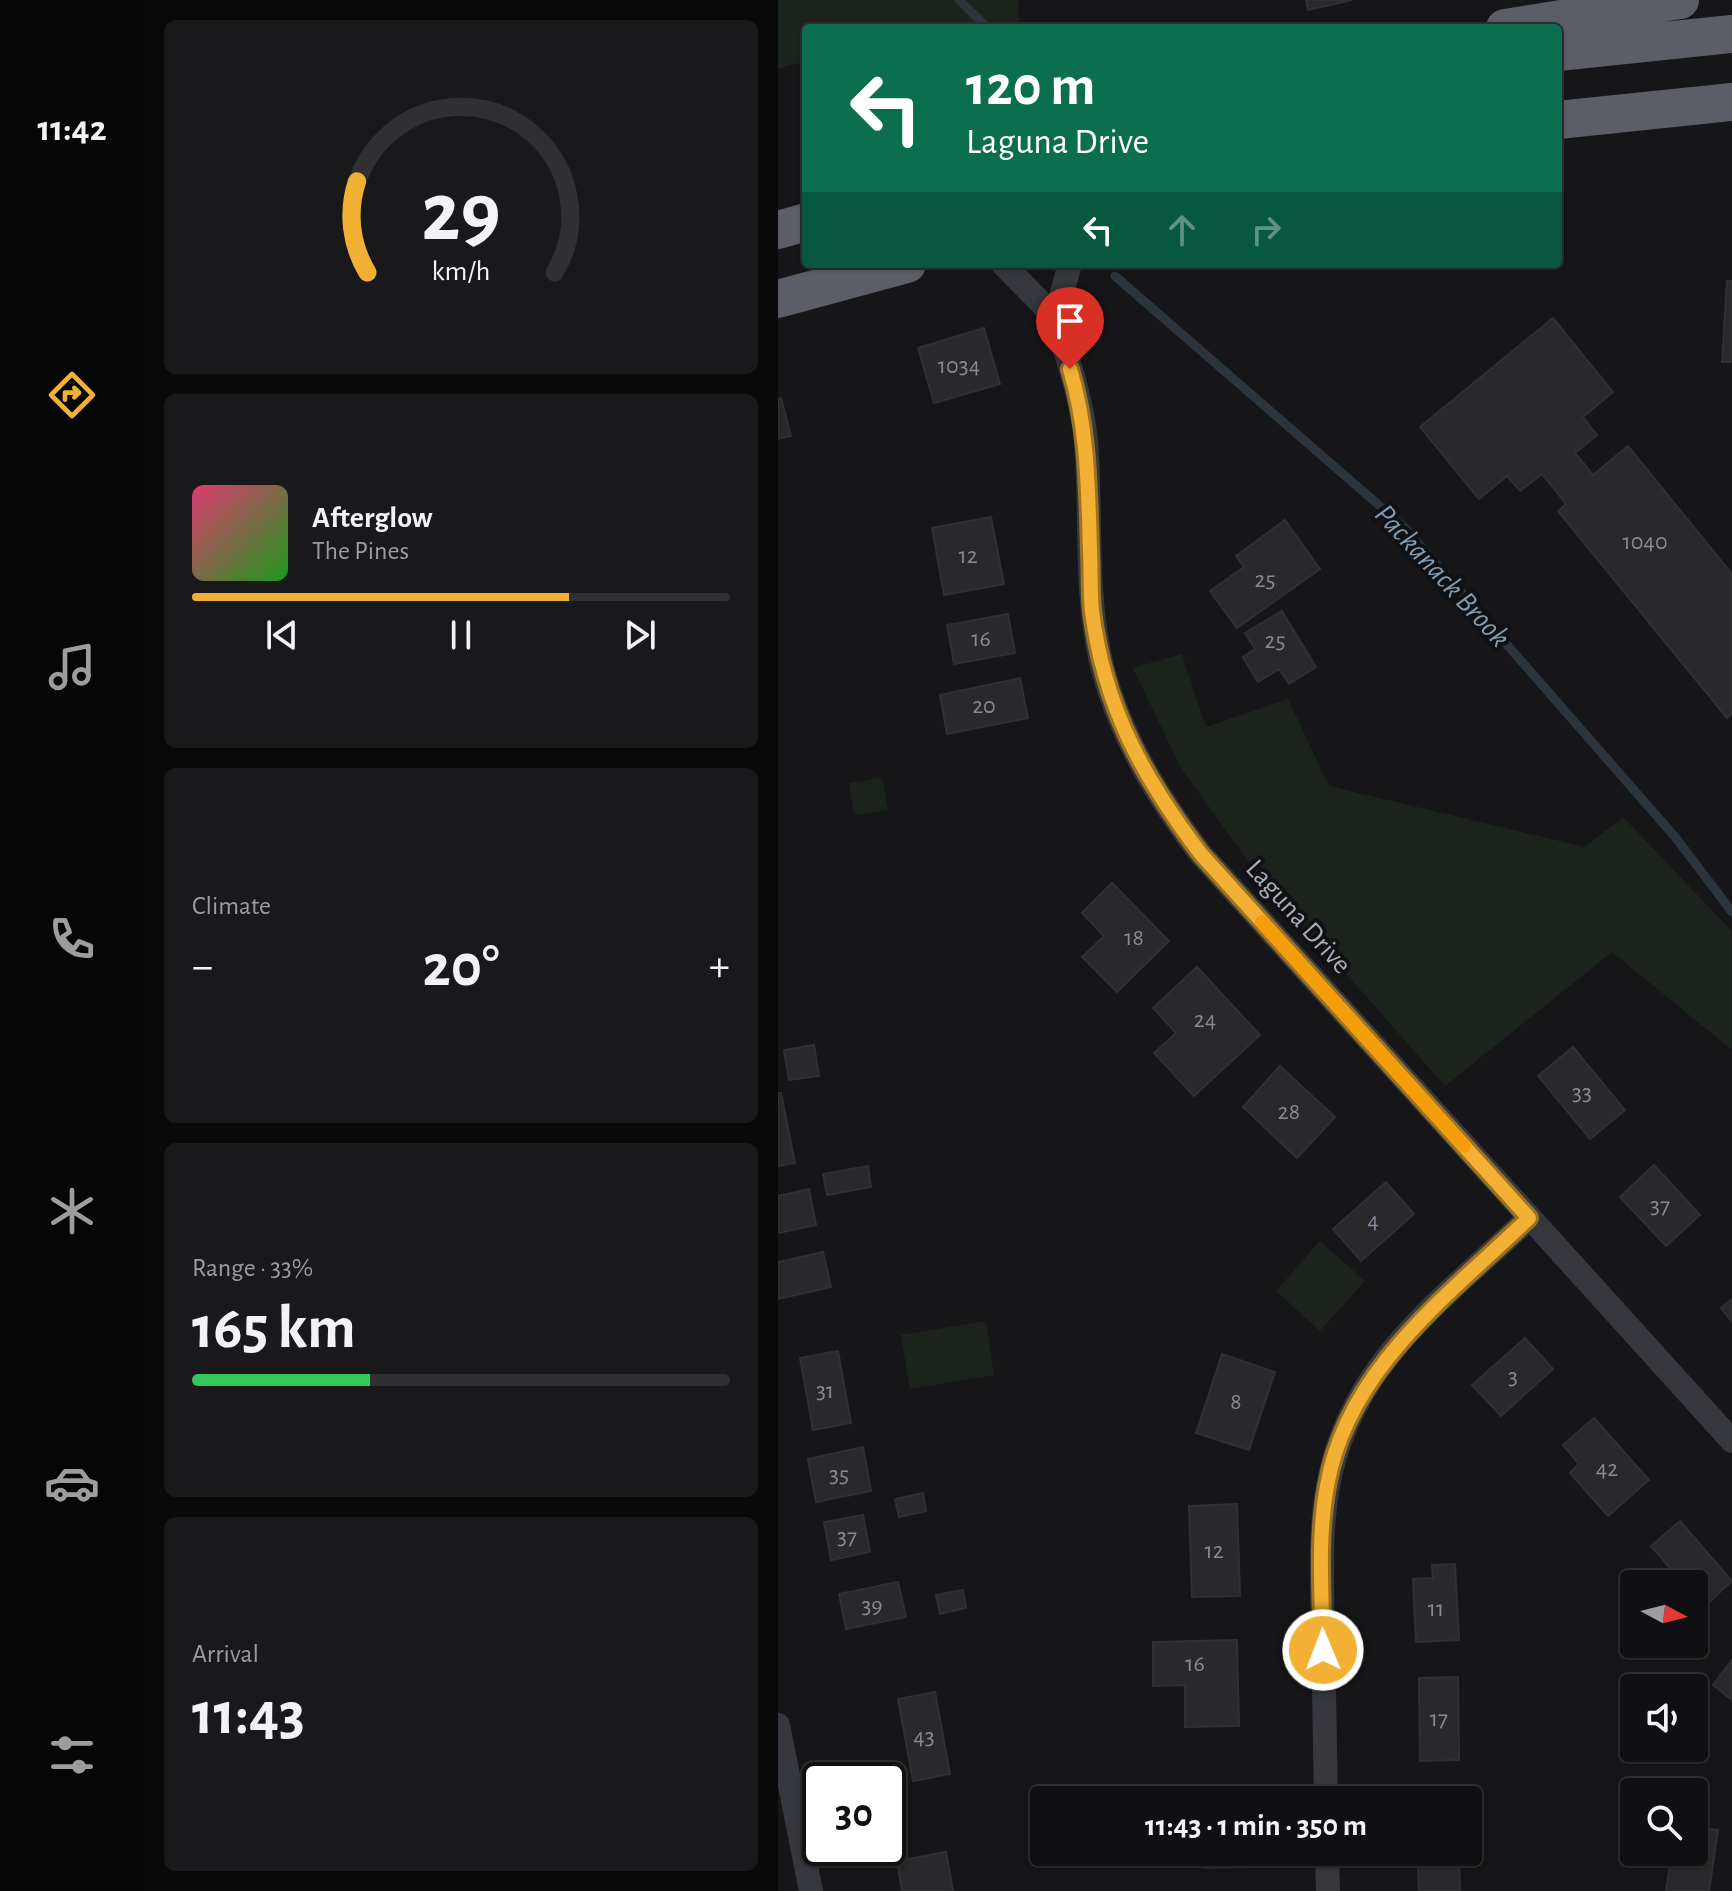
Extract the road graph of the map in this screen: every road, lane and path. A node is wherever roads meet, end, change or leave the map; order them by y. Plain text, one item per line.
1 (1680, 0) edge
2 (1530, 24) edge
3 (1732, 34) edge
4 (1562, 52) edge
5 (1732, 102) edge
6 (1562, 120) edge
7 (802, 223) edge
8 (778, 230) edge
9 (892, 268) edge
10 (1007, 268) edge
11 (1069, 268) edge
12 (778, 299) edge
13 (1055, 317) junction
14 (1529, 1218) junction
15 (1732, 1441) edge
16 (778, 1725) edge
17 (1326, 1786) edge
18 (1327, 1866) edge
19 (811, 1891) edge
20 (1328, 1891) edge

1 - 2 highway
3 - 4 highway
5 - 6 highway
7 - 8 highway
9 - 12 highway
10 - 13 street, Laguna Drive
11 - 13 street
13 - 14 street, Laguna Drive
14 - 15 street, Laguna Drive
14 - 17 street
16 - 19 street
18 - 20 street

